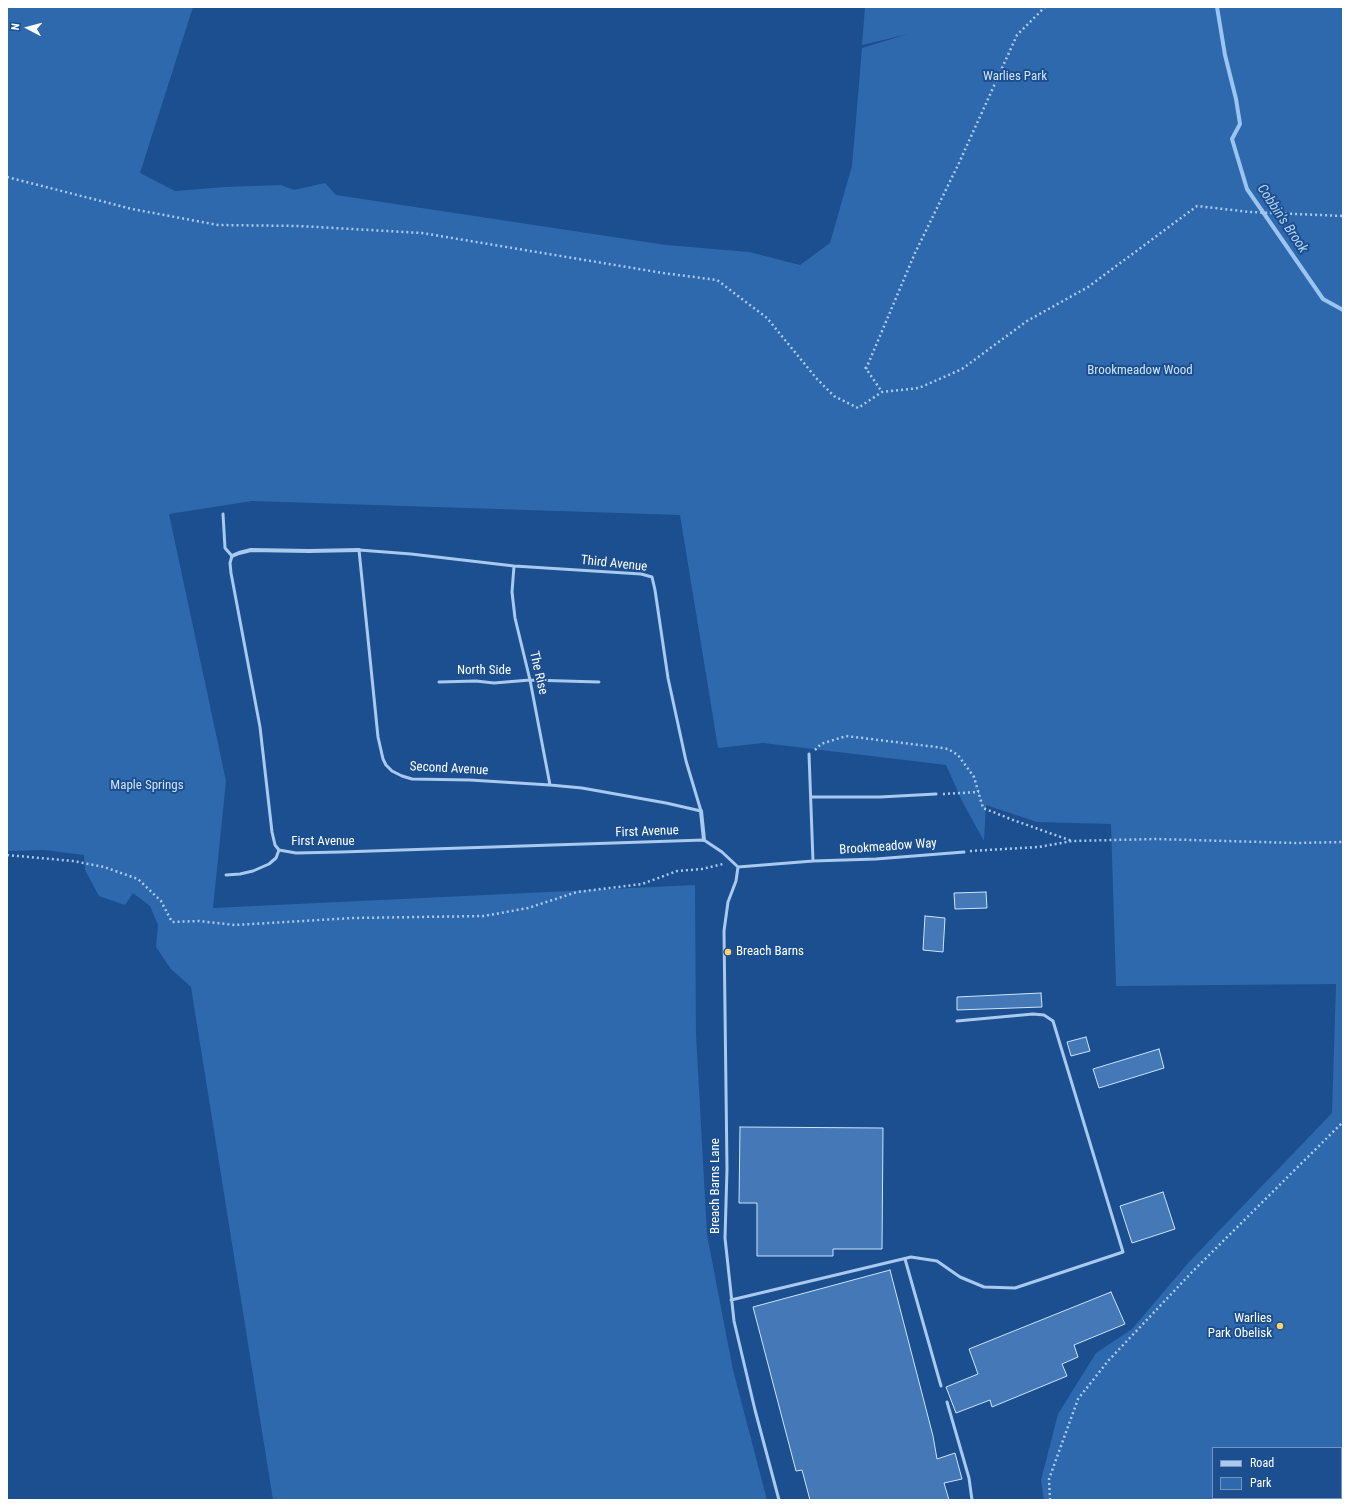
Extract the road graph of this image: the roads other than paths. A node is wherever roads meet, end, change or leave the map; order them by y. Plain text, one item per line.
1 (223, 514) dead end
2 (359, 550) junction
3 (232, 556) junction
4 (514, 566) junction
5 (530, 680) junction
6 (438, 682) dead end
7 (599, 682) dead end
8 (809, 754) road end
9 (550, 784) junction
10 (936, 794) road end
11 (811, 797) junction
12 (701, 811) junction
13 (704, 840) junction
14 (279, 850) junction
15 (964, 852) road end
16 (813, 861) junction
17 (738, 867) junction
18 (226, 875) dead end
19 (957, 1021) dead end
20 (905, 1258) junction
21 (731, 1300) junction
22 (941, 1386) dead end
23 (947, 1402) dead end
24 (779, 1500) edge
25 (972, 1500) edge

1 - 3 lane
2 - 3 street
2 - 4 lane, Third Avenue
2 - 9 lane, Second Avenue
3 - 14 lane, First Avenue
4 - 5 lane, The Rise
4 - 12 lane, Third Avenue
5 - 6 lane, North Side
5 - 7 lane, North Side
5 - 9 lane, The Rise
8 - 11 lane
9 - 12 lane, Second Avenue
10 - 11 lane
11 - 16 lane
12 - 13 street
13 - 14 lane, First Avenue
13 - 17 lane
14 - 18 lane
15 - 16 lane, Brookmeadow Way
16 - 17 lane, Brookmeadow Way
17 - 21 lane, Breach Barns Lane
19 - 20 lane
20 - 21 lane
20 - 22 lane
21 - 24 lane, Breach Barns Lane
23 - 25 lane

